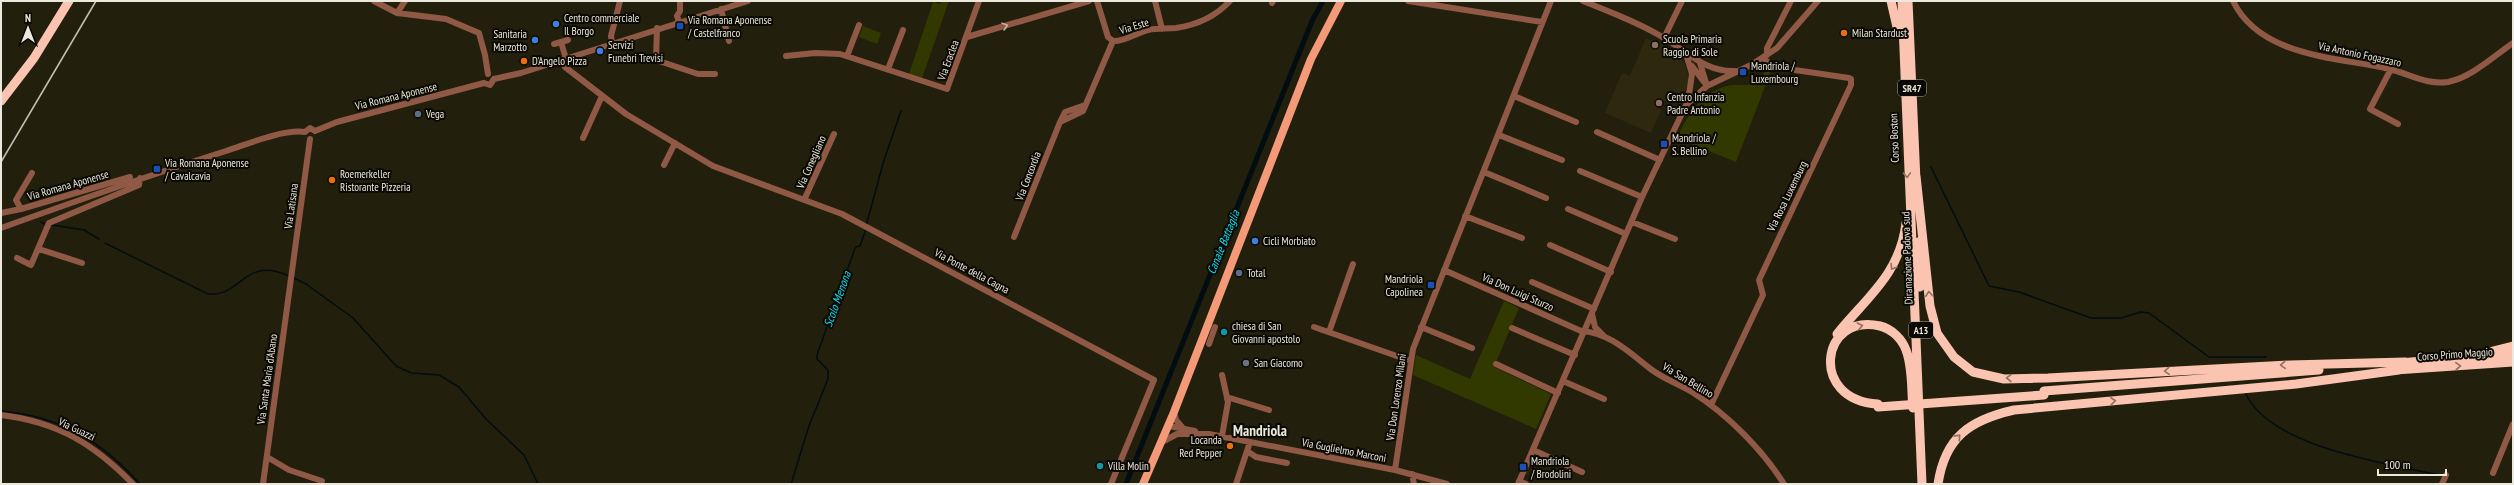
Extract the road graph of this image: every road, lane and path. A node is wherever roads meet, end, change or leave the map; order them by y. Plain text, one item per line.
1 (69, 1) edge
2 (374, 1) edge
3 (405, 1) edge
4 (620, 1) edge
5 (680, 1) edge
6 (748, 1) edge
7 (979, 1) edge
8 (1089, 1) edge
9 (1097, 1) edge
10 (1155, 1) edge
11 (1230, 1) edge
12 (1341, 1) edge
13 (1408, 1) edge
14 (1551, 1) edge
15 (1583, 1) edge
16 (1682, 1) edge
17 (1792, 1) edge
18 (1818, 1) edge
19 (1891, 1) edge
20 (1902, 1) edge
21 (1908, 1) edge
22 (2233, 1) edge
23 (721, 9) junction
24 (398, 13) junction
25 (682, 21) junction
26 (1542, 22) junction
27 (858, 25) dead end
28 (657, 28) junction
29 (1162, 29) junction
30 (903, 30) dead end
31 (1774, 34) junction
32 (967, 37) junction
33 (1664, 38) junction
34 (568, 40) dead end
35 (729, 41) dead end
36 (1113, 41) junction
37 (1784, 41) junction
38 (612, 43) junction
39 (2513, 43) edge
40 (1686, 54) junction
41 (786, 56) dead end
42 (847, 56) junction
43 (1765, 56) junction
44 (564, 59) junction
45 (1700, 63) junction
46 (1690, 64) junction
47 (2391, 69) junction
48 (888, 70) junction
49 (1738, 71) junction
50 (488, 74) junction
51 (715, 74) dead end
52 (1904, 76) junction
53 (494, 79) junction
54 (484, 83) junction
55 (1707, 86) junction
56 (602, 96) junction
57 (1514, 96) junction
58 (1, 101) edge
59 (1687, 104) junction
60 (1576, 122) dead end
61 (2398, 124) dead end
62 (315, 131) junction
63 (305, 132) junction
64 (1597, 132) dead end
65 (834, 134) dead end
66 (1499, 135) junction
67 (583, 138) dead end
68 (310, 139) junction
69 (674, 143) junction
70 (1562, 160) dead end
71 (1660, 160) junction
72 (664, 166) dead end
73 (1580, 171) dead end
74 (1484, 172) junction
75 (32, 173) dead end
76 (1916, 176) junction
77 (138, 179) junction
78 (1642, 197) junction
79 (805, 198) junction
80 (1546, 198) dead end
81 (1908, 202) junction
82 (21, 208) junction
83 (1568, 209) dead end
84 (1, 213) edge
85 (1465, 216) junction
86 (1632, 222) junction
87 (1, 228) edge
88 (1626, 234) junction
89 (1014, 237) dead end
90 (1522, 238) dead end
91 (1675, 240) dead end
92 (1550, 245) dead end
93 (39, 249) junction
94 (17, 258) dead end
95 (82, 263) dead end
96 (1352, 264) dead end
97 (1444, 270) junction
98 (1611, 272) junction
99 (291, 276) joint
100 (1532, 282) dead end
101 (1593, 312) junction
102 (1588, 324) junction
103 (1595, 326) junction
104 (1215, 327) dead end
105 (1314, 327) dead end
106 (1421, 327) junction
107 (1512, 328) dead end
108 (1585, 331) junction
109 (1329, 332) junction
110 (1606, 338) junction
111 (1209, 344) dead end
112 (2513, 346) edge
113 (1472, 348) dead end
114 (2513, 353) edge
115 (1574, 355) junction
116 (2465, 357) junction
117 (1410, 361) junction
118 (2405, 362) junction
119 (2513, 362) edge
120 (1496, 364) dead end
121 (2481, 364) junction
122 (2513, 366) edge
123 (2399, 370) junction
124 (1222, 375) dead end
125 (1563, 381) junction
126 (1558, 393) junction
127 (2044, 393) junction
128 (1227, 399) junction
129 (1604, 399) dead end
130 (1878, 405) junction
131 (1711, 406) junction
132 (1269, 410) dead end
133 (1174, 412) junction
134 (1, 415) edge
135 (2513, 424) edge
136 (1168, 427) junction
137 (1182, 430) junction
138 (1222, 436) junction
139 (1162, 442) junction
140 (1250, 442) junction
141 (1533, 450) junction
142 (1247, 451) junction
143 (267, 457) junction
144 (1921, 458) junction
145 (1287, 463) dead end
146 (1395, 470) junction
147 (1582, 472) dead end
148 (2493, 473) dead end
149 (1412, 474) junction
150 (2446, 475) dead end
151 (322, 481) dead end
152 (1518, 482) edge
153 (133, 484) edge
154 (263, 484) edge
155 (1111, 484) edge
156 (1143, 484) edge
157 (1236, 484) edge
158 (1414, 484) edge
159 (1447, 484) edge
160 (1526, 484) edge
161 (1784, 484) edge
162 (1922, 484) edge
163 (1928, 484) edge
164 (1938, 484) edge
165 (2442, 484) edge

1 - 58 highway
2 - 24 street
3 - 24 street
4 - 38 street
5 - 25 street
6 - 23 street, Via Romana Aponense
7 - 32 street, Via Eraclea
32 -> 8 street
9 - 36 street
10 - 29 street, Via Este
11 - 29 street, Via Este
12 - 133 main road
13 - 26 street
14 - 26 street, Via Don Lorenzo Milani
15 - 33 street
16 - 33 street
17 - 31 street
18 - 37 street
19 - 52 highway
20 - 52 highway, Corso Boston / SR47
21 - 76 highway, Corso Boston / SR47
22 - 47 street, Via Antonio Fogazzaro
23 - 25 street, Via Romana Aponense
23 - 35 street
24 - 50 street
25 - 28 street, Via Romana Aponense
26 - 57 street, Via Don Lorenzo Milani
27 - 42 street
28 - 38 street, Via Romana Aponense
28 - 51 street
29 - 36 street, Via Este
30 - 48 street
31 - 37 street
31 - 43 street
32 - 48 street, Via Eraclea
33 - 40 street
34 - 44 street
36 - 89 street, Via Concordia
37 - 43 street
38 - 44 street, Via Romana Aponense
39 - 47 street, Via Antonio Fogazzaro
40 - 45 street
40 - 46 street
41 - 42 street, Via Eraclea
42 - 48 street, Via Eraclea
43 - 49 street
43 - 131 street, Via Rosa Luxemburg
44 - 53 street, Via Romana Aponense
44 - 56 street, Via Ponte della Cagna
45 - 49 street
45 - 55 street
46 - 55 street
46 - 59 street
47 - 61 street
49 - 55 street
50 - 53 street
50 - 54 street
52 -> 81 highway, Corso Boston / SR47
53 - 54 street, Via Romana Aponense
54 - 62 street, Via Romana Aponense
55 - 59 street
56 - 67 street
56 - 69 street, Via Ponte della Cagna
57 - 60 street
57 - 66 street, Via Don Lorenzo Milani
59 - 71 street
62 - 63 street, Via Romana Aponense
62 - 68 street
63 - 68 street
63 - 77 street, Via Romana Aponense
64 - 71 street
65 - 79 street, Via Conegliano
66 - 70 street
66 - 74 street, Via Don Lorenzo Milani
68 - 99 street, Via Latisana
69 - 72 street
69 - 79 street, Via Ponte della Cagna
71 - 78 street
73 - 78 street
74 - 80 street
74 - 85 street, Via Don Lorenzo Milani
75 - 82 street, Via Romana Aponense
118 -> 76 highway
76 - 163 highway, Diramazione Padova sud / A13
77 - 82 street, Via Romana Aponense
77 - 87 street, Via Romana Aponense
77 - 93 street, Via Romana Aponense
78 - 86 street
79 - 155 street, Via Ponte della Cagna
81 -> 130 highway
81 - 144 highway, Diramazione Padova sud / A13
82 - 84 street
83 - 88 street
85 - 90 street
85 - 97 street, Via Don Lorenzo Milani
86 - 88 street
86 - 91 street
88 - 98 street
92 - 98 street
93 - 94 street
93 - 95 street
96 - 109 street
97 - 106 street, Via Don Lorenzo Milani
97 - 108 street, Via Don Luigi Sturzo
98 - 101 street
99 - 143 street, Via Santa Maria d'Abano
100 - 101 street
101 - 102 street
101 - 103 street, Via San Bellino
102 - 103 street
102 - 108 street
103 - 110 street, Via San Bellino
104 - 111 street
105 - 109 street
106 - 113 street
106 - 117 street, Via Don Lorenzo Milani
107 - 115 street
108 - 110 street, Via San Bellino
108 - 115 street
109 - 117 street
110 - 131 street, Via San Bellino
112 - 116 highway
114 - 116 highway, Corso Primo Maggio
115 - 125 street
116 - 118 highway, Corso Primo Maggio
117 - 146 street, Via Don Lorenzo Milani
118 - 127 highway
119 - 121 highway, Corso Primo Maggio
120 - 126 street
121 - 122 highway
123 -> 121 highway, Corso Primo Maggio
123 - 127 highway
164 -> 123 highway
124 - 128 street
125 - 126 street
125 - 129 street
126 - 141 street
127 - 130 highway
128 - 132 street
128 - 138 street
130 -> 144 highway
131 - 161 street, Via San Bellino
133 - 136 main road
133 - 137 street
134 - 153 street, Via Guazzi
135 - 148 street
136 - 137 street, Via Guglielmo Marconi
136 - 139 main road
137 - 138 street, Via Guglielmo Marconi
137 - 139 street, Via Guglielmo Marconi
138 - 140 street, Via Guglielmo Marconi
139 - 156 main road
140 - 142 street
140 - 146 street, Via Guglielmo Marconi
141 - 147 street
141 - 152 street
142 - 145 street
142 - 157 street
143 - 151 street
143 - 154 street, Via Santa Maria d'Abano
144 - 162 highway, Diramazione Padova sud / A13
146 - 149 street, Via Guglielmo Marconi
149 - 158 street
149 - 159 street, Via Guglielmo Marconi
150 - 165 street
152 - 160 street

